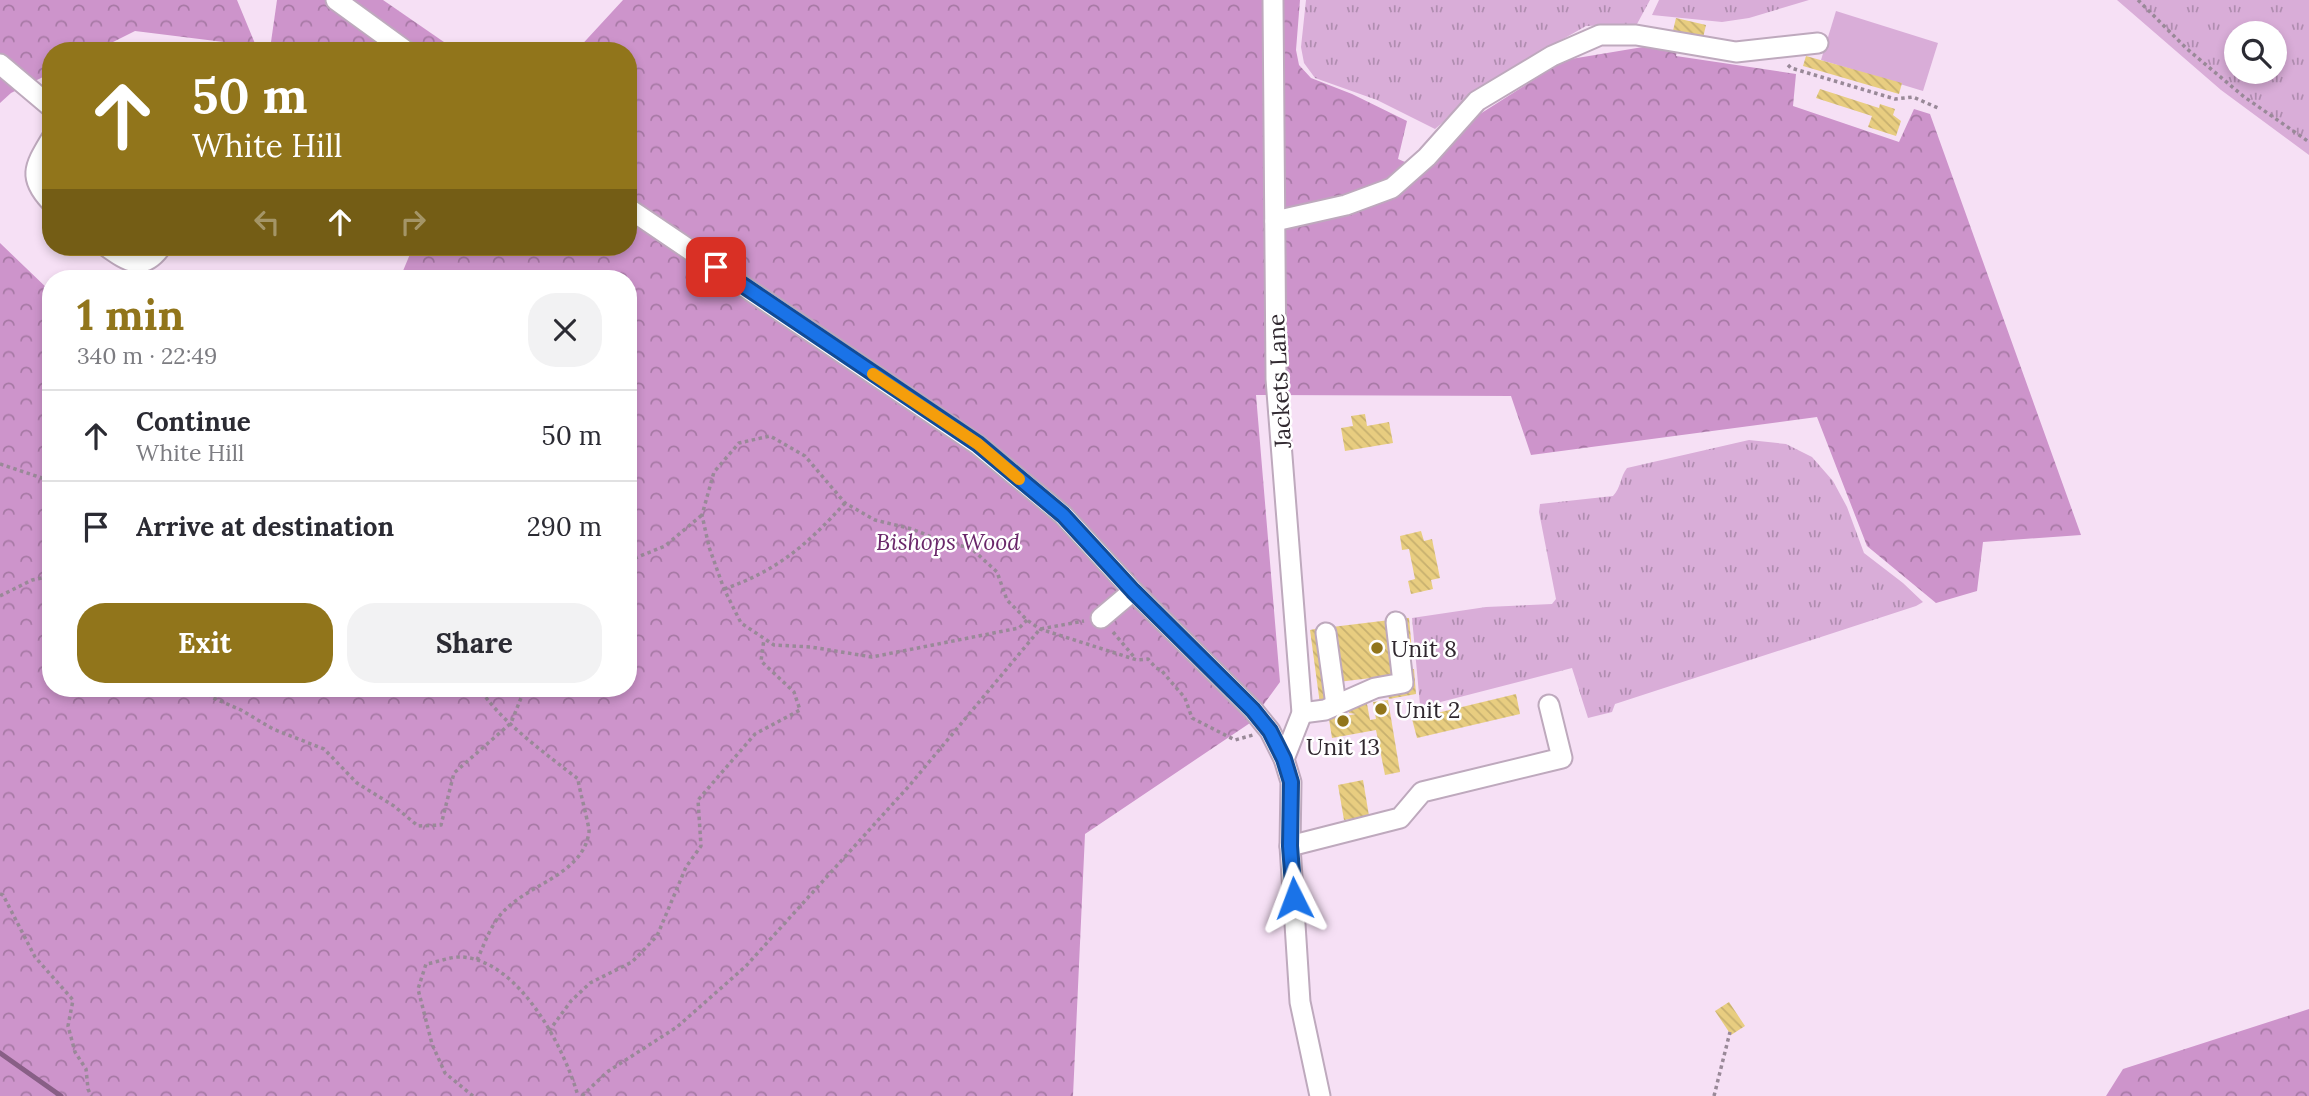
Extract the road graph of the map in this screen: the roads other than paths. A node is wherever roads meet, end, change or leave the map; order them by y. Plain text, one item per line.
1 (336, 0) edge
2 (1273, 0) edge
3 (394, 42) edge
4 (1818, 43) dead end
5 (0, 64) edge
6 (42, 99) edge
7 (42, 154) edge
8 (42, 192) edge
9 (637, 214) edge
10 (1275, 221) junction
11 (121, 256) edge
12 (155, 256) edge
13 (1133, 591) junction
14 (1101, 618) road end
15 (1396, 622) dead end
16 (1326, 633) dead end
17 (1336, 705) junction
18 (1549, 705) dead end
19 (1302, 713) junction
20 (1284, 759) junction
21 (1290, 846) junction
22 (1320, 1096) edge

1 - 3 street
2 - 10 street, Jackets Lane
4 - 10 street
5 - 6 street
7 - 8 street
9 - 13 street
10 - 19 street, Jackets Lane
11 - 12 street
13 - 14 street
13 - 20 street
15 - 17 street
16 - 17 street
17 - 19 street
18 - 21 street
19 - 20 street, Jackets Lane
20 - 21 street
21 - 22 street

